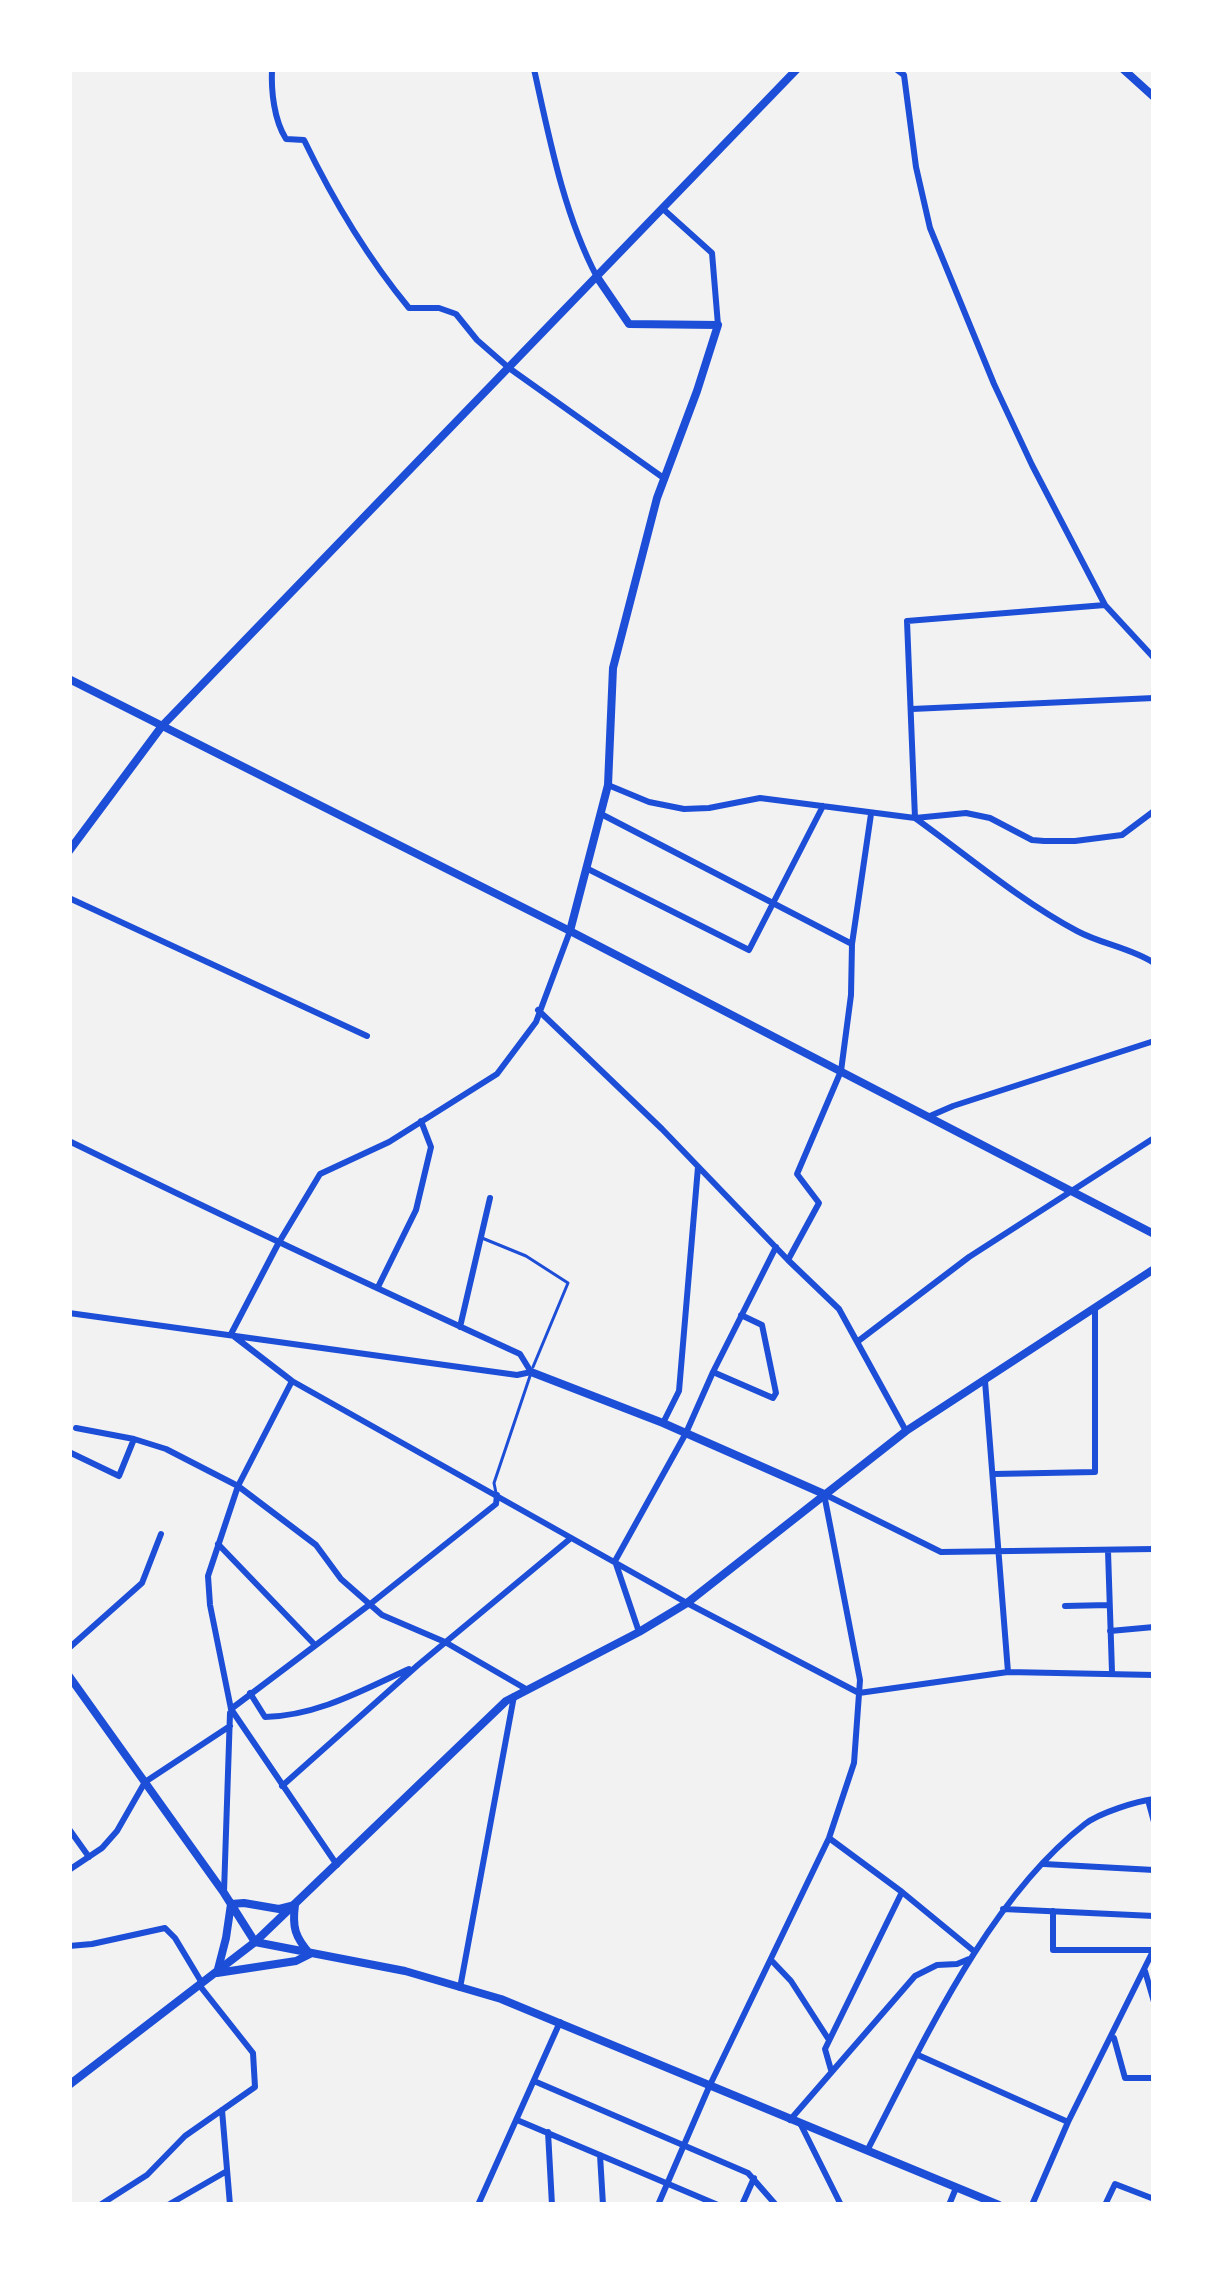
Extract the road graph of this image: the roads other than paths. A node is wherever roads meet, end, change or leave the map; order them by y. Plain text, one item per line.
1 (272, 69) edge
2 (534, 69) edge
3 (796, 69) edge
4 (896, 69) edge
5 (1123, 69) edge
6 (1154, 97) edge
7 (662, 208) junction
8 (597, 277) junction
9 (718, 325) junction
10 (509, 368) junction
11 (664, 479) junction
12 (1105, 605) junction
13 (1154, 658) edge
14 (69, 680) edge
15 (1154, 698) edge
16 (910, 709) junction
17 (162, 726) junction
18 (608, 785) junction
19 (823, 806) junction
20 (1154, 811) edge
21 (871, 814) junction
22 (602, 815) junction
23 (915, 818) junction
24 (69, 850) edge
25 (588, 869) junction
26 (69, 898) edge
27 (774, 903) junction
28 (570, 931) junction
29 (852, 944) junction
30 (1154, 963) edge
31 (538, 1010) junction
32 (367, 1036) dead end
33 (1154, 1041) edge
34 (841, 1071) junction
35 (928, 1117) junction
36 (421, 1121) junction
37 (1154, 1138) edge
38 (69, 1141) edge
39 (699, 1166) junction
40 (1073, 1190) junction
41 (490, 1198) dead end
42 (1154, 1234) edge
43 (481, 1238) junction
44 (278, 1244) junction
45 (776, 1247) junction
46 (788, 1260) junction
47 (1154, 1269) edge
48 (378, 1287) junction
49 (1095, 1308) junction
50 (69, 1313) edge
51 (741, 1315) junction
52 (460, 1327) junction
53 (231, 1334) junction
54 (856, 1342) junction
55 (531, 1372) junction
56 (713, 1372) junction
57 (985, 1381) junction
58 (292, 1382) junction
59 (663, 1423) junction
60 (76, 1427) dead end
61 (906, 1431) junction
62 (686, 1433) junction
63 (134, 1439) junction
64 (69, 1452) edge
65 (994, 1474) junction
66 (238, 1486) junction
67 (824, 1494) junction
68 (496, 1495) junction
69 (161, 1534) dead end
70 (572, 1538) junction
71 (217, 1543) junction
72 (1154, 1550) edge
73 (1108, 1551) junction
74 (998, 1552) junction
75 (614, 1561) junction
76 (687, 1603) junction
77 (369, 1605) junction
78 (1109, 1605) junction
79 (1065, 1606) dead end
80 (1154, 1627) edge
81 (639, 1631) junction
82 (1110, 1631) junction
83 (445, 1642) junction
84 (315, 1645) junction
85 (69, 1648) edge
86 (418, 1665) junction
87 (1008, 1672) junction
88 (1112, 1672) junction
89 (1154, 1675) edge
90 (69, 1676) edge
91 (526, 1689) junction
92 (860, 1693) junction
93 (250, 1694) junction
94 (514, 1696) junction
95 (230, 1709) junction
96 (230, 1726) junction
97 (145, 1782) junction
98 (282, 1786) junction
99 (1151, 1800) edge
100 (1154, 1822) edge
101 (69, 1829) edge
102 (829, 1838) junction
103 (89, 1857) junction
104 (1044, 1864) junction
105 (337, 1865) junction
106 (69, 1870) edge
107 (1154, 1870) edge
108 (902, 1892) junction
109 (224, 1893) junction
110 (231, 1904) junction
111 (295, 1905) junction
112 (1004, 1909) junction
113 (1053, 1911) junction
114 (1154, 1916) edge
115 (255, 1942) junction
116 (69, 1946) edge
117 (1154, 1950) edge
118 (310, 1954) junction
119 (974, 1955) junction
120 (772, 1961) junction
121 (1145, 1971) junction
122 (217, 1973) junction
123 (201, 1985) junction
124 (460, 1988) junction
125 (1154, 2002) edge
126 (560, 2022) junction
127 (1113, 2035) junction
128 (829, 2040) junction
129 (917, 2054) junction
130 (830, 2070) junction
131 (1154, 2078) edge
132 (533, 2081) junction
133 (69, 2085) edge
134 (709, 2087) junction
135 (223, 2110) junction
136 (517, 2120) junction
137 (790, 2120) junction
138 (1068, 2122) junction
139 (801, 2126) junction
140 (548, 2132) junction
141 (683, 2144) junction
142 (867, 2152) junction
143 (600, 2155) junction
144 (228, 2170) junction
145 (754, 2178) junction
146 (667, 2182) junction
147 (956, 2188) junction
148 (1154, 2199) edge
149 (714, 2204) edge
150 (100, 2205) edge
151 (168, 2205) edge
152 (230, 2205) edge
153 (478, 2205) edge
154 (552, 2205) edge
155 (603, 2205) edge
156 (658, 2205) edge
157 (742, 2205) edge
158 (776, 2205) edge
159 (841, 2205) edge
160 (949, 2205) edge
161 (999, 2205) edge
162 (1032, 2205) edge
163 (1106, 2205) edge

1 - 10 street
2 - 8 street
3 - 7 street
4 - 12 street
5 - 6 street
7 - 8 street
7 - 9 street
8 - 9 street
8 - 10 street
9 - 11 street
10 - 11 street
10 - 17 street
11 - 18 street
12 - 13 street
12 - 16 street
14 - 17 street
15 - 16 street
16 - 23 street
17 - 24 street
17 - 28 street
18 - 19 street
18 - 22 street
19 - 21 street
19 - 27 street
20 - 23 street
21 - 23 street
21 - 29 street
22 - 25 street
22 - 27 street
23 - 30 street
25 - 27 street
25 - 28 street
26 - 32 street
27 - 29 street
28 - 31 street
28 - 34 street
29 - 34 street
31 - 36 street
31 - 39 street
33 - 35 street
34 - 35 street
34 - 46 street
35 - 40 street
36 - 44 street
36 - 48 street
37 - 40 street
38 - 44 street
39 - 45 street
39 - 59 street
40 - 42 street
40 - 54 street
41 - 43 street
43 - 52 street
43 - 55 lane
44 - 48 street
44 - 53 street
45 - 46 street
45 - 51 street
46 - 54 street
47 - 49 street
48 - 52 street
49 - 57 street
49 - 65 street
50 - 53 street
51 - 56 street
51 - 56 street
52 - 55 street
53 - 55 street
53 - 58 street
54 - 61 street
55 - 59 street
55 - 68 lane
56 - 62 street
57 - 61 street
57 - 65 street
58 - 66 street
58 - 68 street
59 - 62 street
60 - 63 street
61 - 67 street
62 - 67 street
62 - 75 street
63 - 64 street
63 - 66 street
65 - 74 street
66 - 71 street
66 - 77 street
67 - 74 street
67 - 76 street
67 - 92 street
68 - 70 street
68 - 77 street
69 - 85 street
70 - 75 street
70 - 83 street
71 - 84 street
71 - 95 street
72 - 73 street
73 - 74 street
73 - 78 street
74 - 87 street
75 - 76 street
75 - 81 street
76 - 81 street
76 - 92 street
77 - 83 street
77 - 84 street
78 - 79 street
78 - 82 street
80 - 82 street
81 - 91 street
82 - 88 street
83 - 86 street
83 - 91 street
84 - 93 street
86 - 93 street
86 - 98 street
87 - 88 street
87 - 92 street
88 - 89 street
90 - 97 street
91 - 94 street
92 - 102 street
93 - 95 street
94 - 105 street
94 - 124 street
95 - 96 street
95 - 98 street
96 - 97 street
96 - 109 street
97 - 103 street
97 - 109 street
98 - 105 street
99 - 100 street
99 - 104 street
101 - 103 street
102 - 108 street
102 - 120 street
103 - 106 street
104 - 107 street
104 - 112 street
105 - 111 street
108 - 119 street
108 - 128 street
109 - 110 street
110 - 111 street
110 - 115 street
110 - 122 street
111 - 115 street
111 - 118 street
112 - 113 street
112 - 119 street
113 - 114 street
113 - 117 street
115 - 118 street
115 - 122 street
116 - 123 street
117 - 121 street
118 - 122 street
118 - 124 street
119 - 129 street
119 - 130 street
120 - 128 street
120 - 134 street
121 - 125 street
121 - 127 street
122 - 123 street
123 - 133 street
123 - 135 street
124 - 126 street
126 - 132 street
126 - 134 street
127 - 131 street
127 - 138 street
128 - 130 street
129 - 138 street
129 - 142 street
130 - 137 street
132 - 136 street
132 - 141 street
134 - 137 street
134 - 141 street
135 - 144 street
135 - 150 street
136 - 140 street
136 - 153 street
137 - 139 street
138 - 162 street
139 - 142 street
139 - 159 street
140 - 143 street
140 - 154 street
141 - 145 street
141 - 146 street
142 - 147 street
143 - 146 street
143 - 155 street
144 - 151 street
144 - 152 street
145 - 157 street
145 - 158 street
146 - 149 street
146 - 156 street
147 - 160 street
147 - 161 street
148 - 163 street

